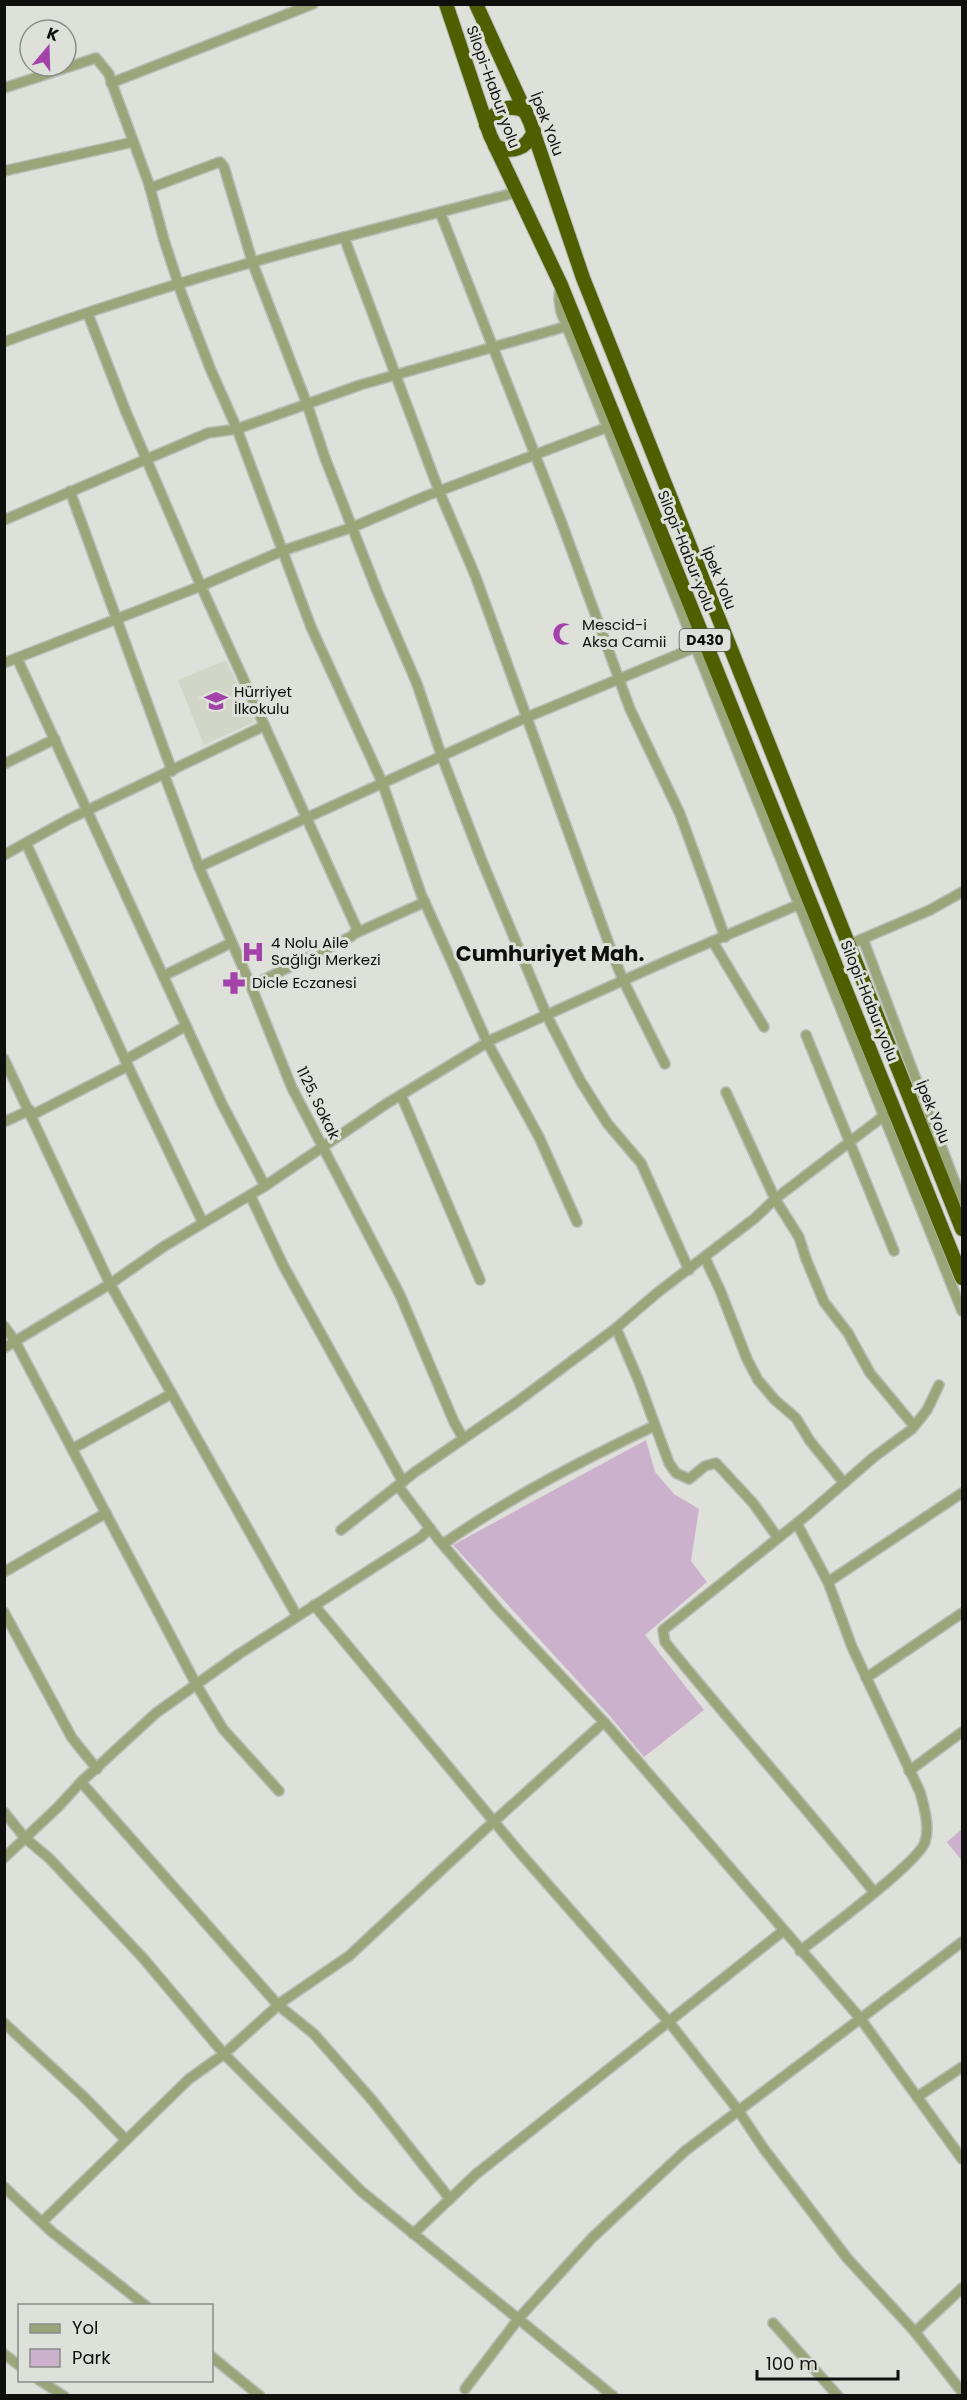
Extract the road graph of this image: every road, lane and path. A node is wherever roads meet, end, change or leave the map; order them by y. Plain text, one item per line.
1 (313, 4) edge
2 (446, 4) edge
3 (476, 4) edge
4 (111, 83) junction
5 (4, 88) edge
6 (526, 112) junction
7 (486, 125) junction
8 (534, 131) junction
9 (133, 142) junction
10 (495, 146) junction
11 (4, 171) edge
12 (150, 188) junction
13 (518, 192) junction
14 (440, 212) junction
15 (344, 237) junction
16 (254, 264) junction
17 (179, 284) junction
18 (88, 314) junction
19 (572, 325) junction
20 (4, 342) edge
21 (492, 346) junction
22 (396, 375) junction
23 (307, 404) junction
24 (608, 427) junction
25 (237, 429) junction
26 (534, 456) junction
27 (146, 459) junction
28 (439, 491) junction
29 (70, 492) junction
30 (4, 520) edge
31 (353, 527) junction
32 (282, 551) junction
33 (201, 586) junction
34 (118, 619) junction
35 (696, 647) junction
36 (17, 658) junction
37 (4, 663) edge
38 (619, 680) junction
39 (525, 718) junction
40 (264, 726) junction
41 (55, 739) junction
42 (442, 757) junction
43 (4, 764) edge
44 (778, 771) junction
45 (168, 772) junction
46 (761, 778) junction
47 (382, 782) junction
48 (89, 810) junction
49 (307, 816) junction
50 (26, 843) junction
51 (4, 855) edge
52 (199, 867) junction
53 (963, 892) edge
54 (425, 902) junction
55 (800, 904) junction
56 (356, 933) junction
57 (725, 937) junction
58 (863, 939) junction
59 (713, 942) junction
60 (231, 943) junction
61 (848, 945) junction
62 (163, 976) junction
63 (623, 981) junction
64 (251, 986) junction
65 (547, 1016) junction
66 (186, 1026) junction
67 (764, 1027) dead end
68 (806, 1035) dead end
69 (488, 1042) junction
70 (4, 1059) edge
71 (127, 1063) junction
72 (664, 1064) dead end
73 (726, 1092) dead end
74 (401, 1095) junction
75 (31, 1112) junction
76 (885, 1115) junction
77 (4, 1122) edge
78 (850, 1141) junction
79 (324, 1148) junction
80 (265, 1186) junction
81 (250, 1195) junction
82 (775, 1199) junction
83 (963, 1202) edge
84 (577, 1222) dead end
85 (204, 1223) junction
86 (963, 1229) edge
87 (894, 1251) dead end
88 (705, 1258) junction
89 (689, 1270) junction
90 (963, 1278) edge
91 (480, 1280) dead end
92 (110, 1284) junction
93 (963, 1311) edge
94 (4, 1326) edge
95 (616, 1328) junction
96 (15, 1341) junction
97 (4, 1347) edge
98 (939, 1385) dead end
99 (171, 1394) junction
100 (654, 1426) junction
101 (914, 1426) junction
102 (463, 1438) junction
103 (72, 1449) junction
104 (400, 1484) junction
105 (843, 1484) junction
106 (963, 1494) edge
107 (106, 1513) junction
108 (797, 1524) junction
109 (430, 1528) junction
110 (341, 1530) dead end
111 (778, 1538) junction
112 (443, 1544) junction
113 (4, 1572) edge
114 (828, 1582) junction
115 (314, 1605) junction
116 (4, 1612) edge
117 (963, 1613) edge
118 (297, 1616) junction
119 (866, 1678) junction
120 (196, 1684) junction
121 (604, 1722) junction
122 (963, 1732) edge
123 (97, 1769) junction
124 (909, 1771) junction
125 (81, 1782) junction
126 (279, 1791) dead end
127 (4, 1812) edge
128 (495, 1821) junction
129 (25, 1838) junction
130 (4, 1858) edge
131 (874, 1892) junction
132 (783, 1931) junction
133 (963, 1942) edge
134 (800, 1951) junction
135 (278, 2006) junction
136 (860, 2018) junction
137 (669, 2022) junction
138 (4, 2024) edge
139 (224, 2054) junction
140 (963, 2067) edge
141 (917, 2097) junction
142 (738, 2110) junction
143 (126, 2140) junction
144 (963, 2159) edge
145 (4, 2187) edge
146 (450, 2199) junction
147 (42, 2222) junction
148 (413, 2234) junction
149 (963, 2288) edge
150 (144, 2304) edge
151 (519, 2318) junction
152 (772, 2323) dead end
153 (915, 2331) junction
154 (4, 2354) edge
155 (213, 2358) edge
156 (18, 2364) edge
157 (42, 2382) edge
158 (465, 2389) dead end
159 (963, 2392) edge
160 (64, 2396) edge
161 (260, 2396) edge
162 (613, 2396) edge
163 (838, 2396) edge

1 - 4 street
2 - 7 highway, Silopi-Habur yolu / D430
3 - 6 highway, İpek Yolu / D430
4 - 5 street
4 - 9 street
6 - 7 highway
6 - 8 highway, İpek Yolu / D430
7 - 10 highway, Silopi-Habur yolu / D430
8 - 10 highway
8 - 44 highway, İpek Yolu / D430
9 - 11 street
9 - 12 street
10 - 13 highway, Silopi-Habur yolu / D430
12 - 16 street
12 - 17 street
13 - 14 street
13 - 19 highway, Silopi-Habur yolu / D430
14 - 15 street
14 - 21 street
15 - 16 street
15 - 22 street
16 - 17 street
16 - 23 street
17 - 18 street
17 - 25 street
18 - 20 street
18 - 27 street
19 - 21 street
19 - 24 street
19 - 46 highway, Silopi-Habur yolu / D430
21 - 22 street
21 - 26 street
22 - 23 street
22 - 28 street
23 - 25 street
23 - 31 street
24 - 26 street
24 - 35 street
25 - 27 street
25 - 32 street
26 - 28 street
26 - 38 street
27 - 29 street
27 - 33 street
28 - 31 street
28 - 39 street
29 - 30 street
29 - 34 street, 1125. Sokak
31 - 32 street
31 - 42 street
32 - 33 street
32 - 47 street
33 - 34 street
33 - 40 street
34 - 36 street
34 - 45 street, 1125. Sokak
35 - 38 street
35 - 55 street
36 - 37 street
36 - 41 street
38 - 39 street
38 - 57 street
39 - 42 street
39 - 63 street
40 - 45 street
40 - 49 street
41 - 43 street
41 - 48 street
42 - 47 street
42 - 65 street
44 - 46 highway
44 - 61 highway, İpek Yolu / D430
45 - 48 street
45 - 52 street, 1125. Sokak
46 - 90 highway, Silopi-Habur yolu / D430
47 - 49 street
47 - 54 street
48 - 50 street
48 - 62 street
49 - 52 street
49 - 56 street
50 - 51 street
50 - 71 street
52 - 60 street, 1125. Sokak
53 - 58 street
54 - 56 street
54 - 69 street
55 - 57 street
55 - 76 street
56 - 64 street
57 - 59 street
58 - 61 street
58 - 83 street
59 - 63 street
59 - 67 street
60 - 62 street
60 - 64 street, 1125. Sokak
61 - 86 highway, İpek Yolu / D430
62 - 66 street
63 - 65 street
63 - 72 street
64 - 79 street, 1125. Sokak
65 - 69 street
65 - 89 street
66 - 71 street
66 - 80 street
68 - 78 street
69 - 74 street
69 - 84 street
70 - 75 street
71 - 75 street
71 - 85 street
73 - 82 street
74 - 79 street
74 - 91 street
75 - 77 street
75 - 92 street
76 - 78 street
76 - 93 street
78 - 82 street
78 - 87 street
79 - 80 street
79 - 102 street, 1125. Sokak
80 - 81 street
81 - 85 street
81 - 104 street
82 - 88 street
82 - 101 street
85 - 92 street
88 - 89 street
88 - 105 street
89 - 95 street
92 - 96 street
92 - 99 street
94 - 96 street
95 - 100 street
95 - 102 street
96 - 97 street
96 - 103 street
98 - 101 street
99 - 103 street
99 - 118 street
100 - 111 street
100 - 112 street
101 - 105 street
102 - 104 street
103 - 107 street
104 - 109 street
104 - 110 street
105 - 108 street
106 - 114 street
107 - 113 street
107 - 120 street
108 - 111 street
108 - 114 street
109 - 112 street
109 - 115 street
111 - 131 street
112 - 121 street
114 - 119 street
115 - 118 street
115 - 128 street
116 - 123 street
117 - 119 street
118 - 120 street
119 - 124 street
120 - 123 street
120 - 126 street
121 - 128 street
121 - 132 street
122 - 124 street
123 - 125 street
124 - 131 street
125 - 129 street
125 - 135 street
127 - 129 street
128 - 135 street
128 - 137 street
129 - 130 street
129 - 139 street
131 - 134 street
132 - 134 street
132 - 137 street
133 - 136 street
134 - 136 street
135 - 139 street
135 - 146 street
136 - 141 street
136 - 142 street
137 - 142 street
137 - 146 street
138 - 143 street
139 - 143 street
139 - 148 street
140 - 141 street
141 - 144 street
142 - 151 street
142 - 153 street
143 - 147 street
145 - 147 street
146 - 148 street
147 - 150 street
148 - 151 street
149 - 153 street
151 - 158 street
151 - 162 street
152 - 163 street
153 - 159 street
154 - 156 street
155 - 161 street
157 - 160 street

